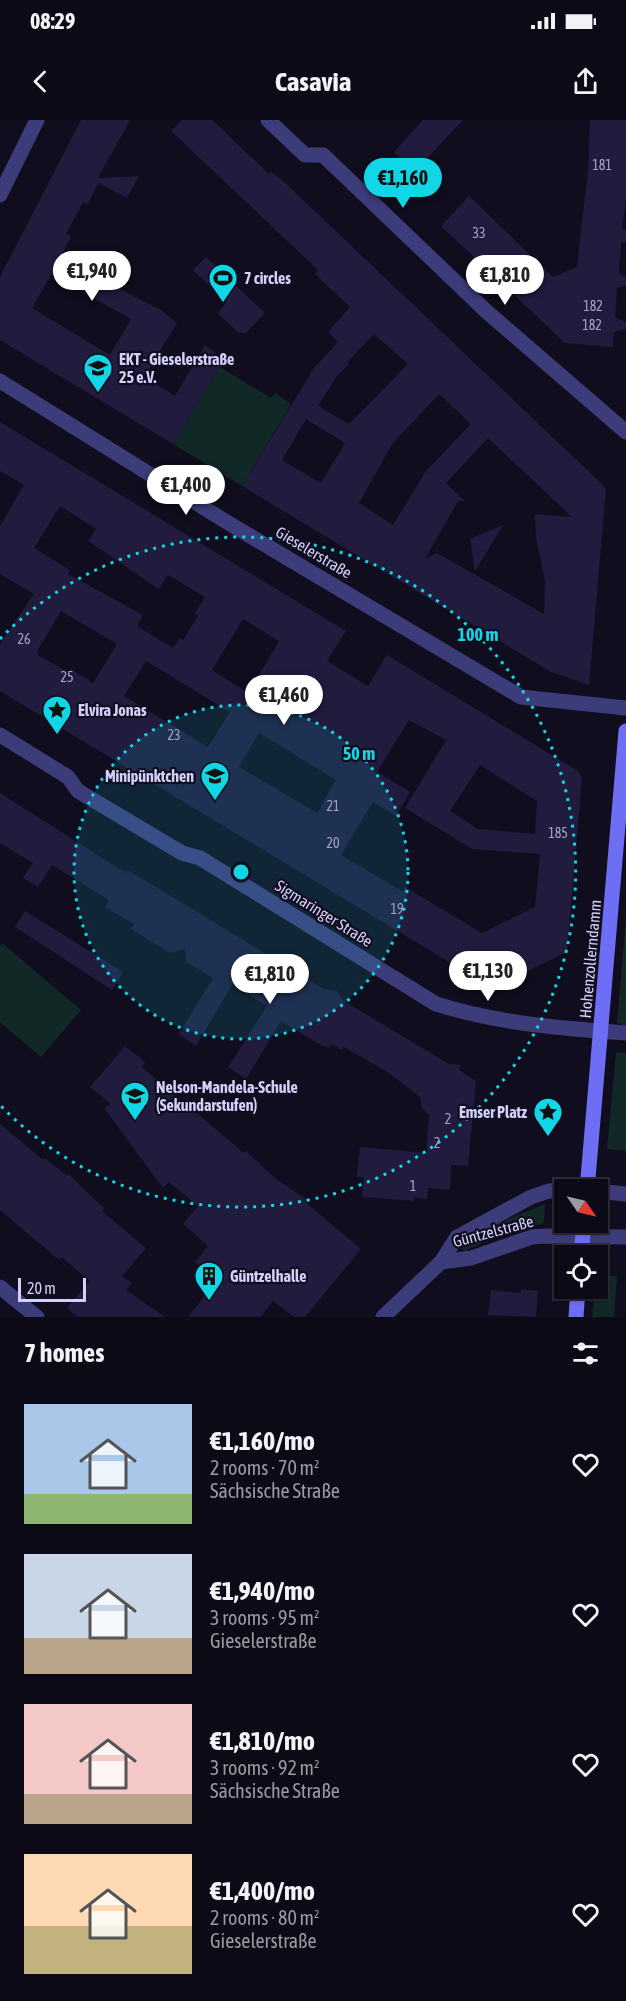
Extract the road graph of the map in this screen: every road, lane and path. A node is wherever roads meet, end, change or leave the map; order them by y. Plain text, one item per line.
1 (38, 120) edge
2 (268, 120) edge
3 (0, 195) edge
4 (0, 381) edge
5 (626, 432) edge
6 (626, 708) edge
7 (626, 731) edge
8 (0, 735) edge
9 (601, 1031) junction
10 (626, 1033) edge
11 (588, 1179) edge
12 (554, 1191) edge
13 (608, 1192) edge
14 (626, 1194) edge
15 (560, 1233) edge
16 (604, 1233) edge
17 (626, 1237) edge
18 (441, 1262) junction
19 (0, 1287) edge
20 (577, 1299) edge
21 (37, 1317) edge
22 (383, 1317) edge
23 (576, 1317) edge

1 - 3 street
2 - 5 street
4 - 6 street, Gieselerstraße
7 - 9 main road, Hohenzollerndamm
8 - 9 street, Sigmaringer Straße
9 - 10 street, Sigmaringer Straße
9 - 11 main road, Hohenzollerndamm
12 - 18 street, Güntzelstraße
13 - 14 street
15 - 18 street, Güntzelstraße
16 - 17 street, Güntzelstraße
18 - 22 street, Güntzelstraße
19 - 21 street
20 - 23 main road

